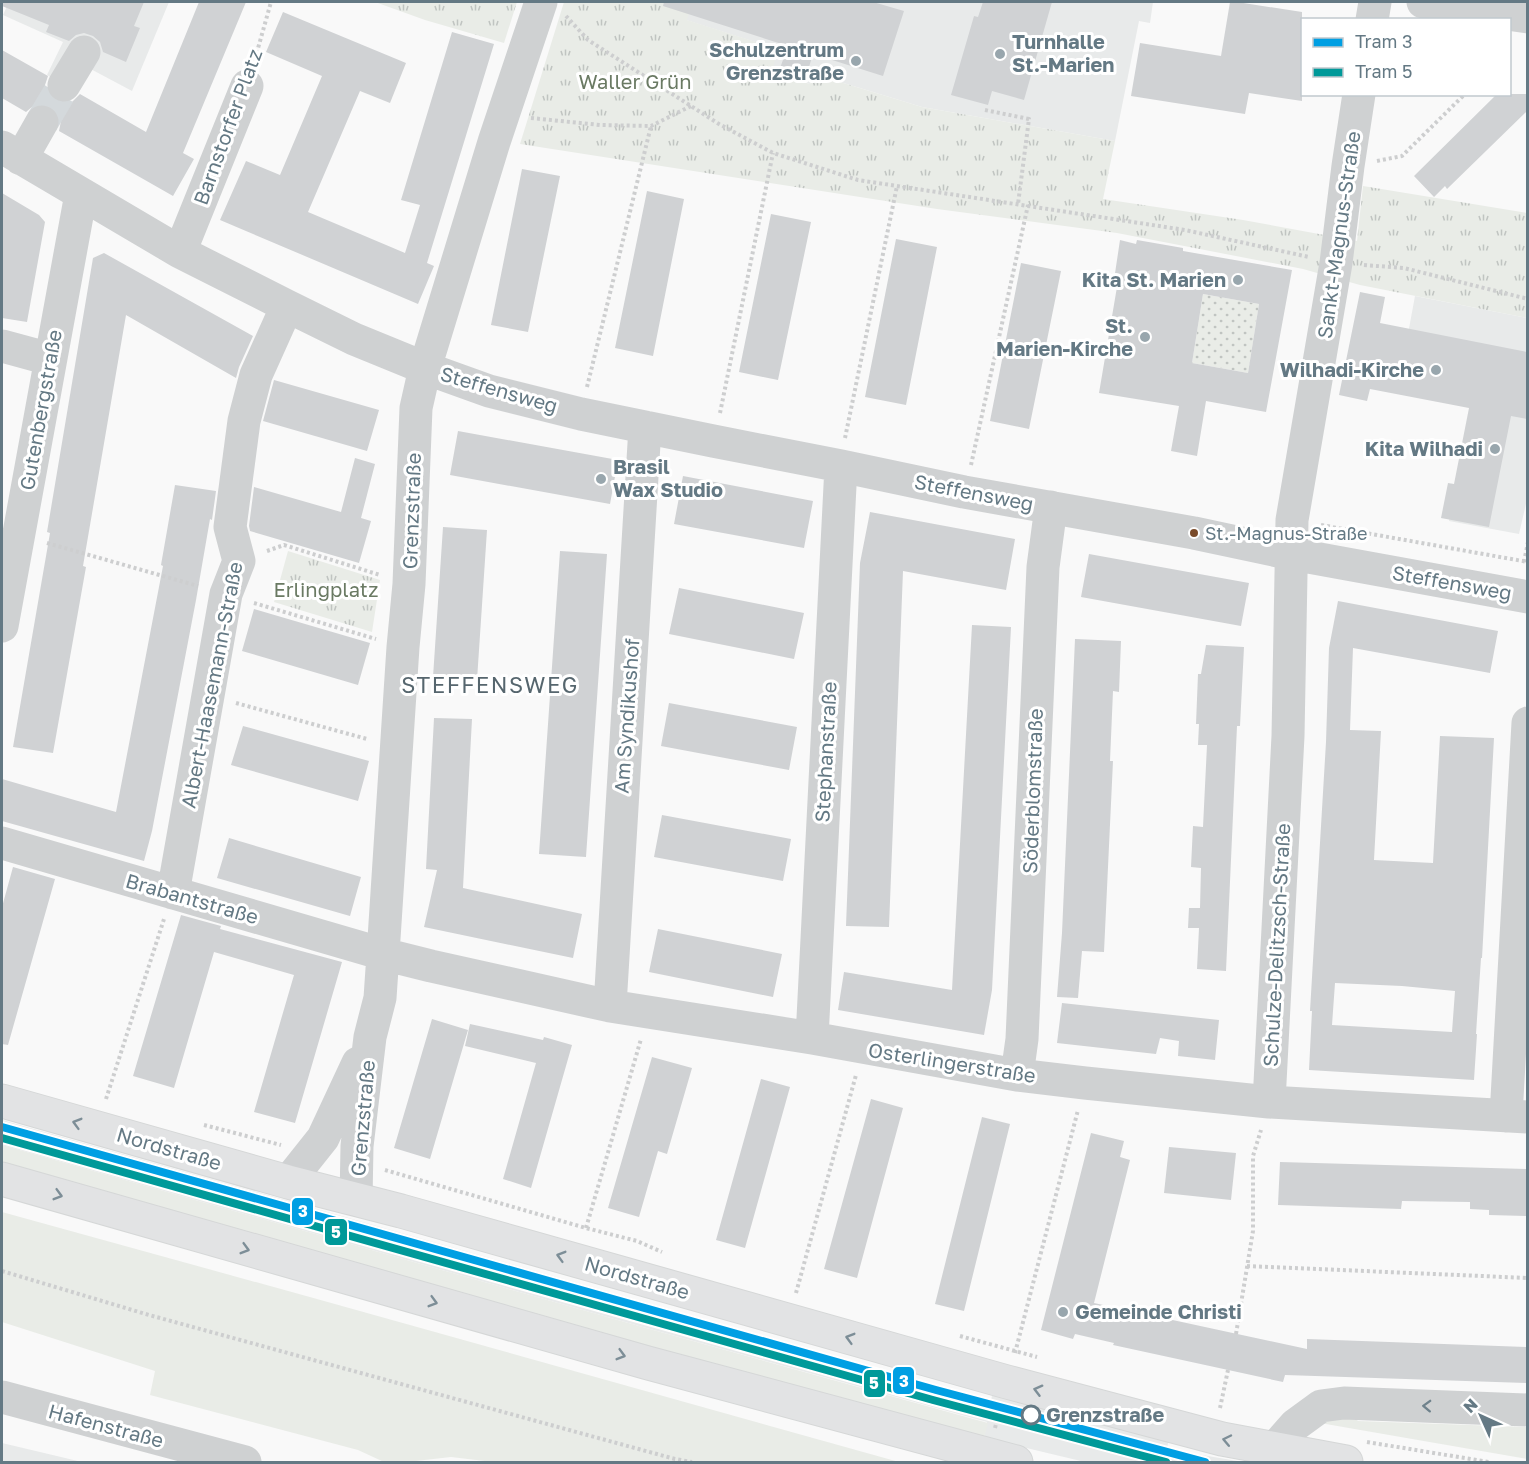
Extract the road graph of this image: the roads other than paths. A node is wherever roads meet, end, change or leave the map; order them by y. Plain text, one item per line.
1 (1375, 2) edge
2 (1423, 2) edge
3 (551, 5) edge
4 (1527, 17) edge
5 (1372, 18) edge
6 (84, 52) dead end
7 (64, 85) tunnel mouth
8 (247, 86) road end
9 (1359, 96) edge
10 (42, 122) tunnel mouth
11 (11, 153) edge
12 (81, 195) junction
13 (180, 252) junction
14 (287, 306) junction
15 (2, 346) edge
16 (50, 359) junction
17 (425, 368) junction
18 (645, 427) junction
19 (841, 466) junction
20 (1051, 507) junction
21 (1292, 554) junction
22 (1527, 597) edge
23 (2, 626) edge
24 (1527, 723) edge
25 (2, 843) edge
26 (173, 893) junction
27 (383, 954) junction
28 (610, 1006) junction
29 (370, 1037) junction
30 (812, 1038) junction
31 (1017, 1075) junction
32 (2, 1101) edge
33 (1269, 1102) junction
34 (1517, 1116) edge
35 (2, 1179) edge
36 (288, 1182) junction
37 (356, 1200) junction
38 (2, 1397) edge
39 (1527, 1410) edge
40 (1274, 1449) junction
41 (1353, 1452) edge
42 (1002, 1459) edge
43 (245, 1462) edge

1 - 5 street
2 - 4 street
3 - 17 street, Grenzstraße
6 - 7 street
8 - 13 street, Barnstorfer Platz
9 - 21 street, Sankt-Magnus-Straße
10 - 11 street
11 - 12 street, Steffensweg
12 - 13 street, Steffensweg
12 - 16 street, Gutenbergstraße
13 - 14 street, Steffensweg
14 - 17 street, Steffensweg
14 - 26 street, Albert-Haasemann-Straße
15 - 16 street
16 - 23 street, Gutenbergstraße
17 - 18 street, Steffensweg
17 - 27 street, Grenzstraße
18 - 19 street, Steffensweg
18 - 28 street, Am Syndikushof
19 - 20 street, Steffensweg
19 - 30 street, Stephanstraße
20 - 21 street, Steffensweg
20 - 31 street, Söderblomstraße
21 - 22 street, Steffensweg
21 - 33 street, Schulze-Delitzsch-Straße
24 - 34 street
25 - 26 street, Brabantstraße
26 - 27 street, Brabantstraße
27 - 28 street, Osterlingerstraße
27 - 29 street, Grenzstraße
28 - 30 street, Osterlingerstraße
29 - 36 street, Grenzstraße
29 - 37 street, Grenzstraße
30 - 31 street, Osterlingerstraße
31 - 33 street, Osterlingerstraße
36 -> 32 main road, Nordstraße
33 - 34 street, Osterlingerstraße
35 -> 42 main road
36 - 37 main road, Nordstraße
40 -> 37 main road, Nordstraße
38 - 43 street, Hafenstraße
39 -> 40 street
40 - 41 main road, Nordstraße

